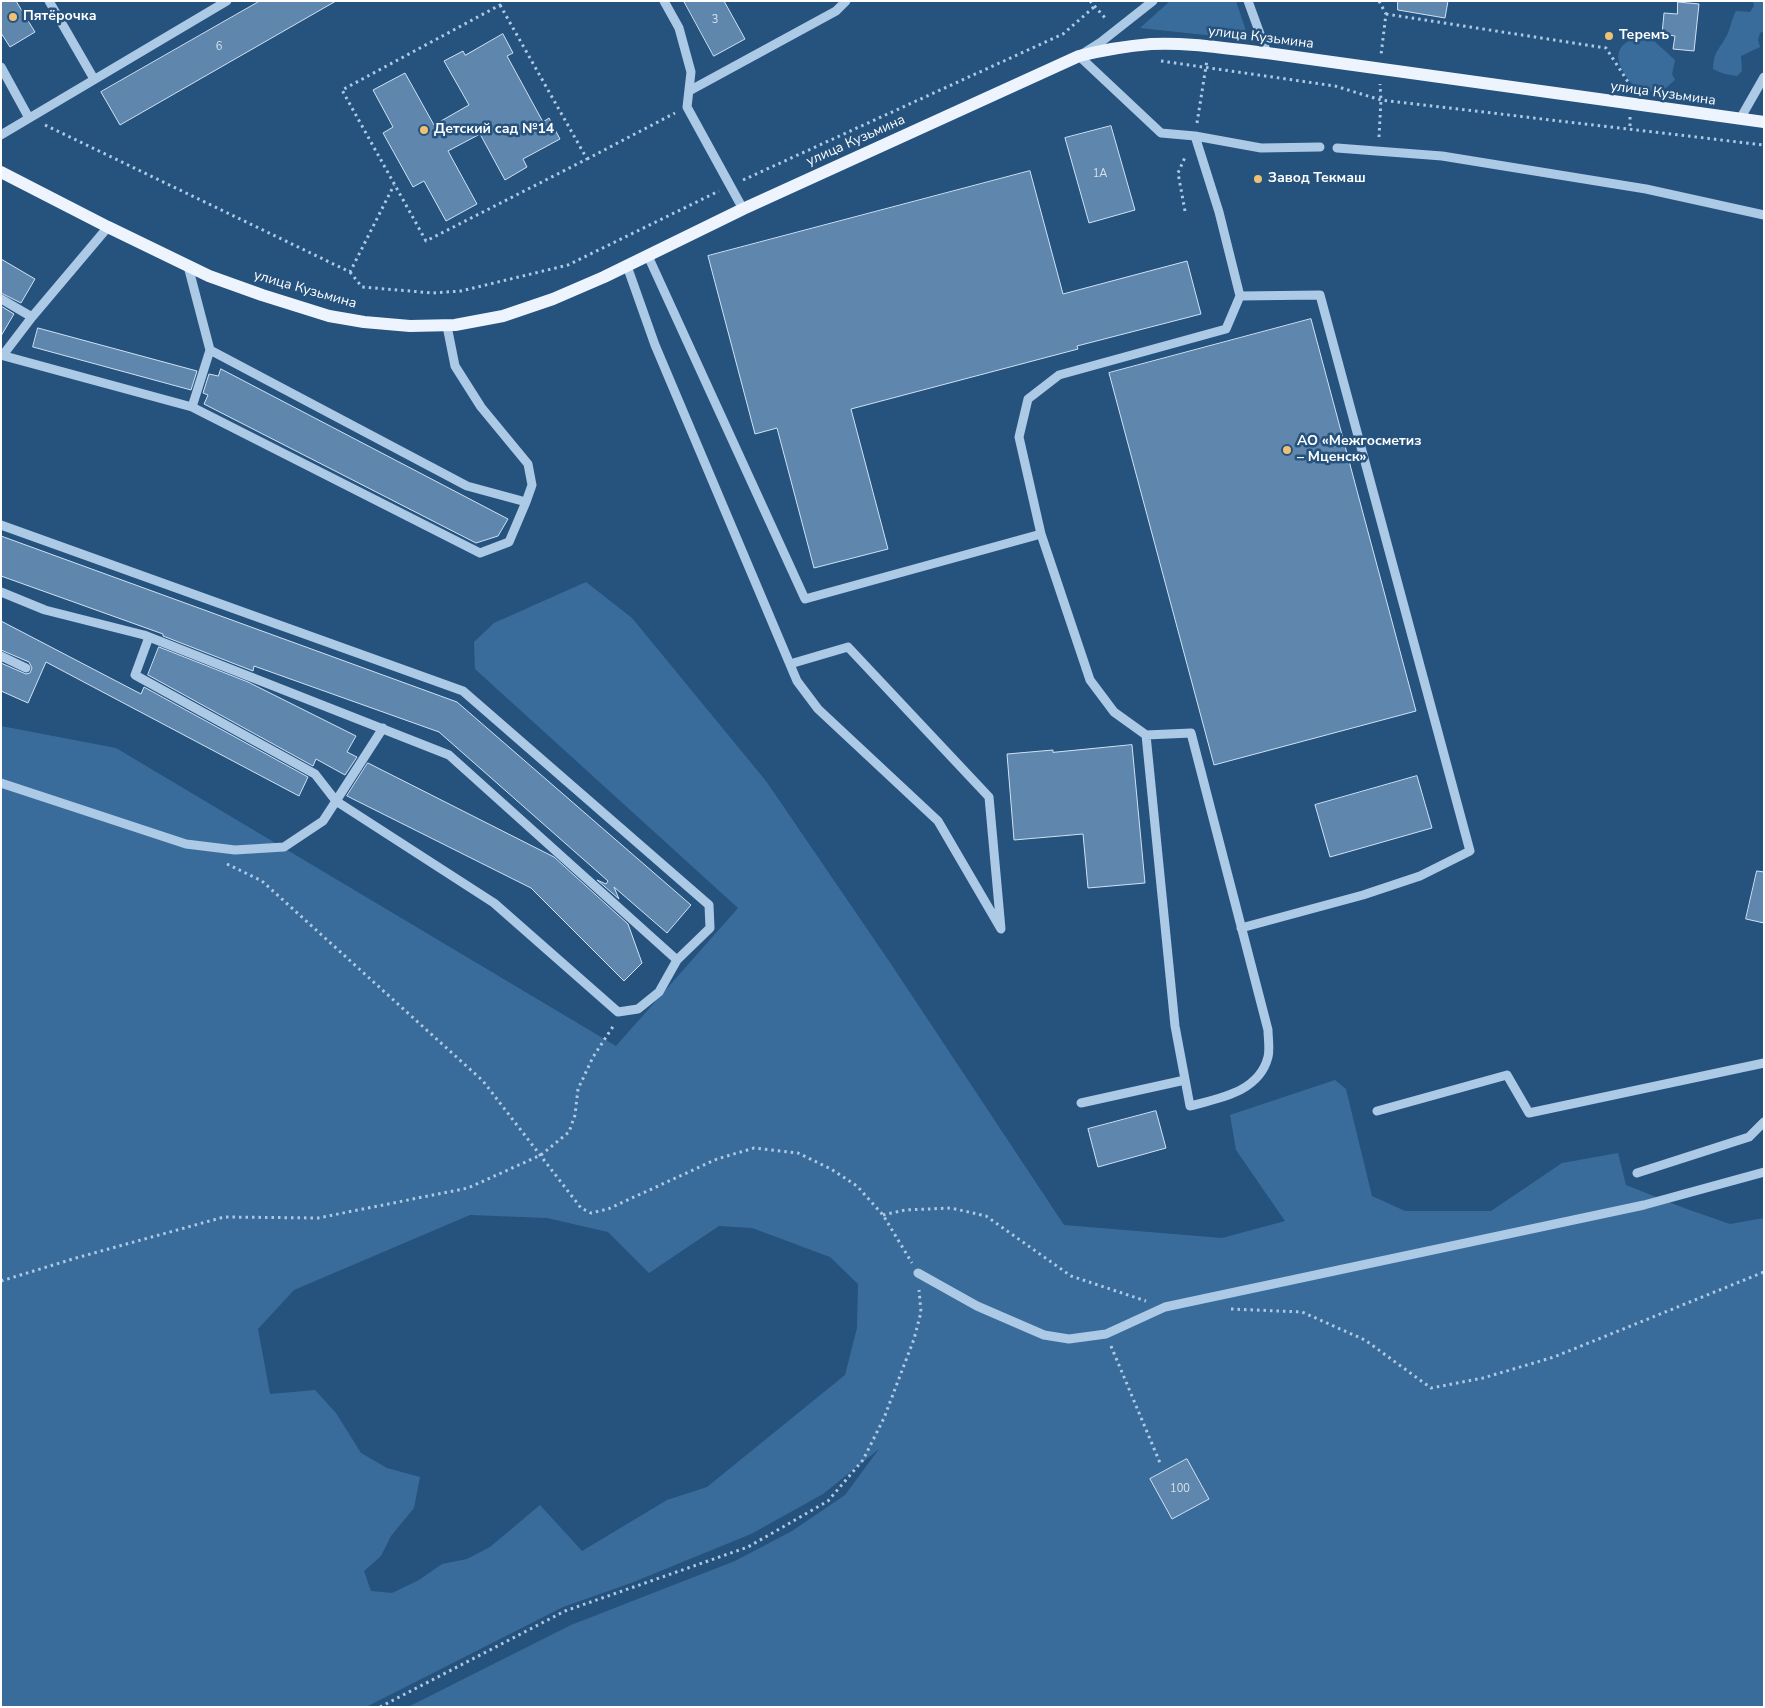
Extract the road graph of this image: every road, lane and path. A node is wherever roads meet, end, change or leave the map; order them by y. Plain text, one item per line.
1 (49, 1) edge
2 (227, 1) edge
3 (664, 1) edge
4 (846, 1) edge
5 (1090, 1) edge
6 (1153, 1) edge
7 (1248, 1) edge
8 (1386, 14) dead end
9 (1117, 30) junction
10 (1267, 53) junction
11 (1079, 56) junction
12 (1160, 61) dead end
13 (1, 67) edge
14 (1764, 77) edge
15 (94, 79) junction
16 (689, 91) junction
17 (1630, 104) junction
18 (687, 107) junction
19 (29, 118) junction
20 (1740, 119) junction
21 (1764, 122) edge
22 (1630, 129) junction
23 (1, 135) edge
24 (1195, 136) junction
25 (1764, 145) edge
26 (1320, 147) dead end
27 (1337, 148) dead end
28 (587, 159) junction
29 (1, 172) edge
30 (394, 185) junction
31 (743, 209) junction
32 (1764, 215) edge
33 (108, 227) junction
34 (648, 256) junction
35 (188, 266) junction
36 (627, 266) junction
37 (1240, 296) junction
38 (1, 299) edge
39 (32, 317) junction
40 (447, 326) junction
41 (210, 350) junction
42 (2, 355) edge
43 (192, 407) junction
44 (526, 502) junction
45 (1, 525) edge
46 (1041, 534) junction
47 (1, 592) edge
48 (148, 637) junction
49 (1, 656) edge
50 (790, 664) junction
51 (26, 668) dead end
52 (383, 728) junction
53 (1146, 735) junction
54 (1, 783) edge
55 (336, 801) junction
56 (220, 860) dead end
57 (1241, 928) junction
58 (677, 960) junction
59 (618, 1012) junction
60 (1764, 1063) edge
61 (1185, 1080) junction
62 (1081, 1103) dead end
63 (1377, 1111) dead end
64 (1764, 1122) edge
65 (541, 1155) junction
66 (1764, 1172) edge
67 (1637, 1173) dead end
68 (883, 1215) junction
69 (1764, 1272) edge
70 (918, 1273) junction
71 (1, 1281) edge
72 (1165, 1307) junction
73 (1224, 1309) dead end
74 (1106, 1334) junction
75 (1160, 1463) dead end
76 (380, 1707) edge

1 - 15 street
2 - 15 street
3 - 16 street
4 - 16 street
5 - 9 path
6 - 9 street
7 - 10 street
8 - 17 path
9 - 11 street
10 - 11 main road, улица Кузьмина
10 - 17 main road, улица Кузьмина
11 - 24 street
11 - 31 main road, улица Кузьмина
12 - 22 path
13 - 19 street
14 - 20 street
15 - 19 street
16 - 18 street
17 - 20 main road, улица Кузьмина
17 - 22 path
18 - 28 path
18 - 31 street
19 - 23 street
19 - 30 path
20 - 21 main road, улица Кузьмина
22 - 25 path
24 - 26 street
24 - 37 street
27 - 32 street
28 - 30 path
28 - 30 path
29 - 33 main road, улица Кузьмина
31 - 34 main road, улица Кузьмина
33 - 35 main road, улица Кузьмина
33 - 39 street
34 - 36 main road, улица Кузьмина
34 - 46 street
35 - 40 main road, улица Кузьмина
35 - 41 street
36 - 40 main road, улица Кузьмина
36 - 50 street
37 - 46 street
37 - 57 street
38 - 39 street
39 - 42 street
40 - 44 street
41 - 43 street
41 - 44 street
42 - 43 street
43 - 44 street
45 - 58 street
46 - 53 street
47 - 48 street
48 - 52 street
48 - 55 street
49 - 51 street
50 - 50 street
52 - 55 street
52 - 58 street
53 - 57 street
53 - 61 street
54 - 55 street
55 - 59 street
56 - 65 path
57 - 61 street
58 - 59 street
59 - 65 path
60 - 63 street
61 - 62 street
64 - 67 street
65 - 68 path
65 - 71 path
66 - 72 street
68 - 70 path
68 - 72 path
69 - 73 path
70 - 74 street
70 - 76 path
72 - 74 street
74 - 75 path

